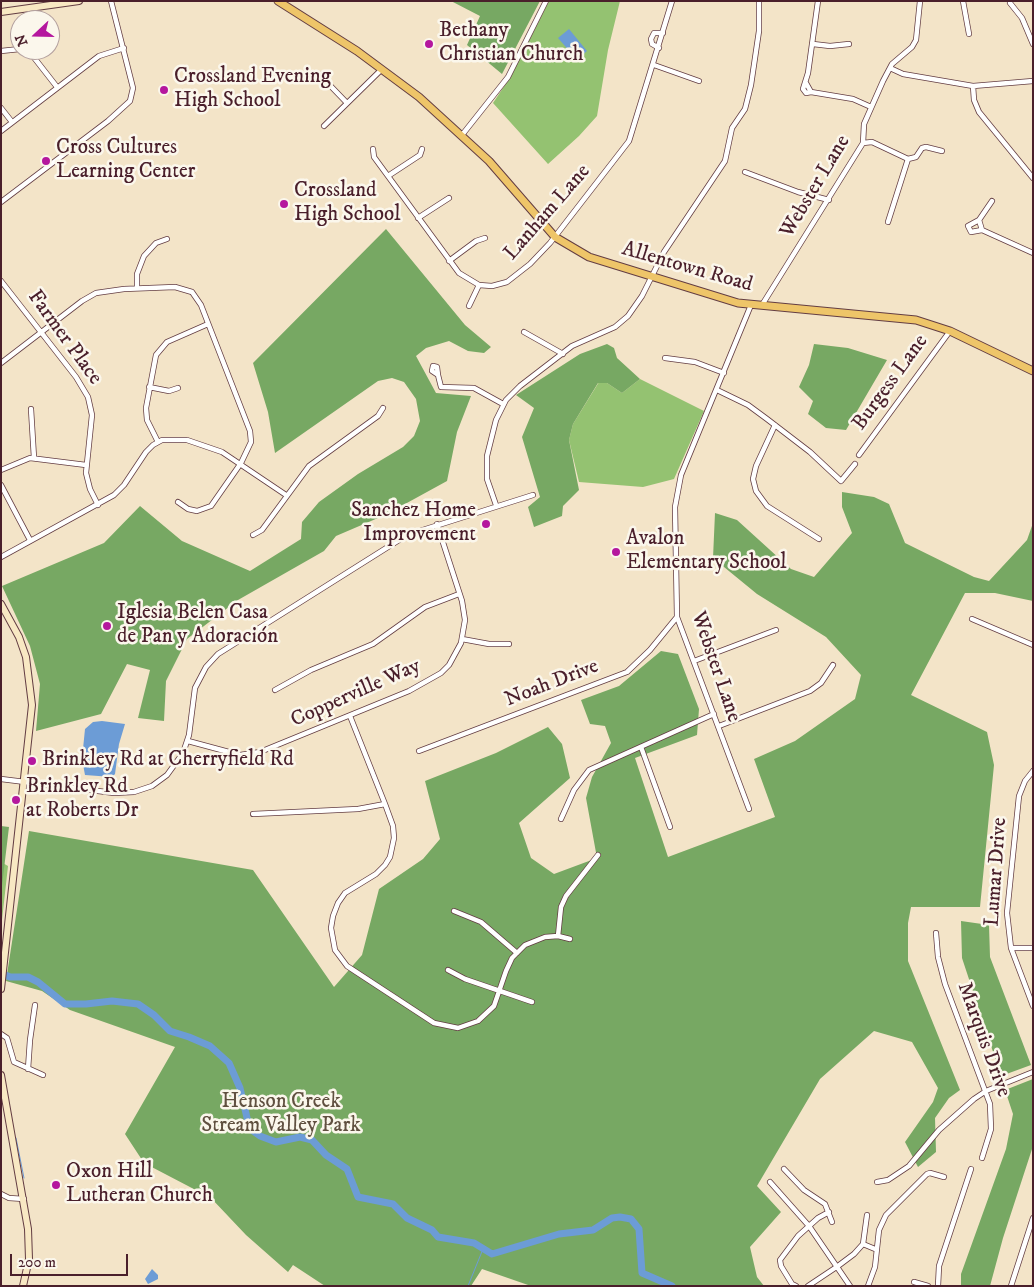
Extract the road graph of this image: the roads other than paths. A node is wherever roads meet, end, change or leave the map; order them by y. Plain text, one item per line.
1 (79, 1) edge
2 (111, 1) edge
3 (278, 1) edge
4 (546, 1) edge
5 (672, 1) edge
6 (759, 1) edge
7 (818, 1) edge
8 (920, 1) edge
9 (964, 1) edge
10 (1010, 3) dead end
11 (1, 12) edge
12 (663, 33) junction
13 (969, 34) dead end
14 (813, 44) junction
15 (849, 44) dead end
16 (1033, 44) edge
17 (124, 48) junction
18 (659, 48) junction
19 (35, 60) edge
20 (654, 65) junction
21 (382, 68) junction
22 (890, 68) junction
23 (320, 75) dead end
24 (699, 81) dead end
25 (1033, 81) edge
26 (973, 86) junction
27 (57, 87) junction
28 (347, 103) junction
29 (871, 107) junction
30 (1, 108) edge
31 (12, 122) junction
32 (324, 126) dead end
33 (1, 130) edge
34 (462, 135) junction
35 (863, 143) junction
36 (373, 149) dead end
37 (422, 149) dead end
38 (942, 151) dead end
39 (908, 159) junction
40 (745, 172) dead end
41 (388, 176) junction
42 (1033, 178) edge
43 (449, 198) dead end
44 (829, 200) junction
45 (992, 201) dead end
46 (1, 202) edge
47 (418, 218) junction
48 (979, 220) junction
49 (888, 222) dead end
50 (982, 230) junction
51 (555, 237) junction
52 (484, 238) dead end
53 (167, 239) dead end
54 (1033, 252) edge
55 (450, 261) junction
56 (650, 278) junction
57 (1, 281) edge
58 (479, 285) junction
59 (137, 288) junction
60 (751, 305) junction
61 (469, 306) dead end
62 (761, 306) junction
63 (208, 324) junction
64 (950, 331) junction
65 (524, 332) dead end
66 (41, 333) junction
67 (563, 354) junction
68 (666, 358) dead end
69 (437, 360) dead end
70 (1, 363) edge
71 (1033, 371) edge
72 (724, 373) junction
73 (149, 387) junction
74 (178, 388) dead end
75 (717, 390) junction
76 (503, 404) junction
77 (383, 408) dead end
78 (31, 409) dead end
79 (775, 425) junction
80 (158, 442) junction
81 (859, 455) dead end
82 (34, 458) junction
83 (241, 463) junction
84 (855, 464) dead end
85 (86, 466) junction
86 (1, 470) edge
87 (1, 485) edge
88 (286, 495) junction
89 (533, 496) dead end
90 (178, 502) dead end
91 (98, 505) junction
92 (496, 505) junction
93 (437, 524) junction
94 (253, 535) dead end
95 (819, 539) dead end
96 (30, 540) junction
97 (1, 558) edge
98 (459, 594) junction
99 (1, 604) edge
100 (677, 617) junction
101 (972, 619) dead end
102 (776, 630) dead end
103 (462, 639) junction
104 (509, 644) dead end
105 (1033, 645) edge
106 (694, 661) junction
107 (833, 665) dead end
108 (275, 690) dead end
109 (714, 714) junction
110 (350, 716) junction
111 (718, 726) junction
112 (188, 741) junction
113 (641, 746) junction
114 (419, 751) dead end
115 (1033, 771) edge
116 (1, 779) edge
117 (25, 782) junction
118 (385, 804) junction
119 (749, 809) dead end
120 (253, 814) dead end
121 (561, 819) dead end
122 (670, 827) dead end
123 (598, 855) dead end
124 (454, 911) dead end
125 (936, 933) dead end
126 (558, 936) junction
127 (570, 939) dead end
128 (1011, 948) junction
129 (1033, 948) edge
130 (517, 952) junction
131 (448, 970) dead end
132 (2, 982) edge
133 (1, 989) edge
134 (500, 991) junction
135 (532, 1002) dead end
136 (35, 1005) dead end
137 (1033, 1006) edge
138 (1, 1034) edge
139 (28, 1069) junction
140 (1033, 1072) edge
141 (1, 1075) edge
142 (43, 1075) dead end
143 (986, 1091) junction
144 (982, 1158) dead end
145 (784, 1169) dead end
146 (971, 1169) dead end
147 (944, 1177) dead end
148 (770, 1182) dead end
149 (877, 1182) dead end
150 (1, 1194) edge
151 (24, 1199) junction
152 (830, 1212) junction
153 (867, 1215) dead end
154 (1033, 1218) edge
155 (832, 1222) dead end
156 (809, 1226) junction
157 (863, 1244) junction
158 (875, 1249) junction
159 (838, 1266) junction
160 (914, 1282) dead end
161 (23, 1286) edge
162 (796, 1286) edge
163 (808, 1286) edge
164 (850, 1286) edge
165 (868, 1286) edge
166 (928, 1286) edge
167 (938, 1286) edge
168 (1011, 1286) edge

1 - 11 main road
2 - 17 street
3 - 21 main road, Allentown Road
4 - 34 street
5 - 12 street, Lanham Lane
6 - 56 street
7 - 14 street
8 - 22 street, Webster Lane
9 - 13 street
10 - 16 street
12 - 18 street, Lanham Lane
12 - 18 street
14 - 15 street
14 - 29 street
17 - 27 street
17 - 46 street
18 - 20 street, Lanham Lane
19 - 27 street
20 - 24 street
20 - 51 street, Lanham Lane
21 - 28 street
21 - 34 main road, Allentown Road
22 - 26 street
22 - 29 street, Webster Lane
23 - 28 street
25 - 26 street
26 - 42 street
27 - 31 street
28 - 32 street
29 - 35 street, Webster Lane
30 - 31 street
31 - 33 street
34 - 51 main road, Allentown Road
35 - 39 street
35 - 44 street, Webster Lane
36 - 41 street
37 - 41 street
38 - 39 street
39 - 49 street
40 - 44 street
41 - 47 street
43 - 47 street
44 - 62 street, Webster Lane
45 - 48 street
47 - 55 street
48 - 50 street
48 - 50 street
50 - 54 street
51 - 56 main road, Allentown Road
51 - 58 street, Lanham Lane
52 - 55 street
53 - 59 street
55 - 58 street
56 - 60 main road, Allentown Road
56 - 67 street
57 - 66 street, Farmer Place
58 - 61 street
59 - 63 street
59 - 66 street
60 - 62 main road, Allentown Road
60 - 72 street, Webster Lane
62 - 64 main road, Allentown Road
63 - 73 street
63 - 83 street
64 - 71 main road, Allentown Road
64 - 81 street, Burgess Lane
65 - 67 street
66 - 70 street
66 - 85 street, Farmer Place
67 - 76 street
68 - 72 street
69 - 76 street
72 - 75 street, Webster Lane
73 - 74 street
73 - 80 street
75 - 79 street
75 - 100 street, Webster Lane
76 - 92 street
77 - 88 street
78 - 82 street
79 - 84 street, Burgess Lane
79 - 95 street
80 - 83 street
80 - 91 street
82 - 85 street
82 - 86 street
83 - 88 street
83 - 90 street
85 - 91 street, Farmer Place
87 - 96 street
88 - 94 street
89 - 92 street
91 - 96 street
92 - 93 street
93 - 98 street, Copperville Way
93 - 112 street
96 - 97 street
98 - 103 street, Copperville Way
98 - 108 street
99 - 117 main road
100 - 106 street, Webster Lane
100 - 114 street, Noah Drive
101 - 105 street
102 - 106 street
103 - 104 street
103 - 110 street, Copperville Way
106 - 109 street, Webster Lane
107 - 111 street
109 - 111 street, Webster Lane
109 - 113 street
110 - 112 street, Copperville Way
110 - 118 street
111 - 119 street, Webster Lane
112 - 117 street
113 - 121 street
113 - 122 street
115 - 128 street, Lumar Drive
116 - 117 street
117 - 132 main road
118 - 120 street
118 - 134 street
123 - 126 street
124 - 130 street
125 - 143 street, Marquis Drive
126 - 127 street
126 - 130 street
128 - 129 street
128 - 137 street, Lumar Drive
130 - 134 street
131 - 134 street
132 - 133 main road
134 - 135 street
136 - 139 street
138 - 139 street
139 - 142 street
140 - 143 street
141 - 151 main road
143 - 144 street, Marquis Drive
143 - 149 street
145 - 152 street
146 - 167 street
147 - 158 street
148 - 156 street
150 - 151 street
151 - 161 main road
152 - 155 street
152 - 156 street
153 - 157 street
154 - 168 street
156 - 159 street
156 - 162 street
157 - 158 street
157 - 159 street
158 - 165 street
159 - 163 street
159 - 164 street
160 - 166 street

